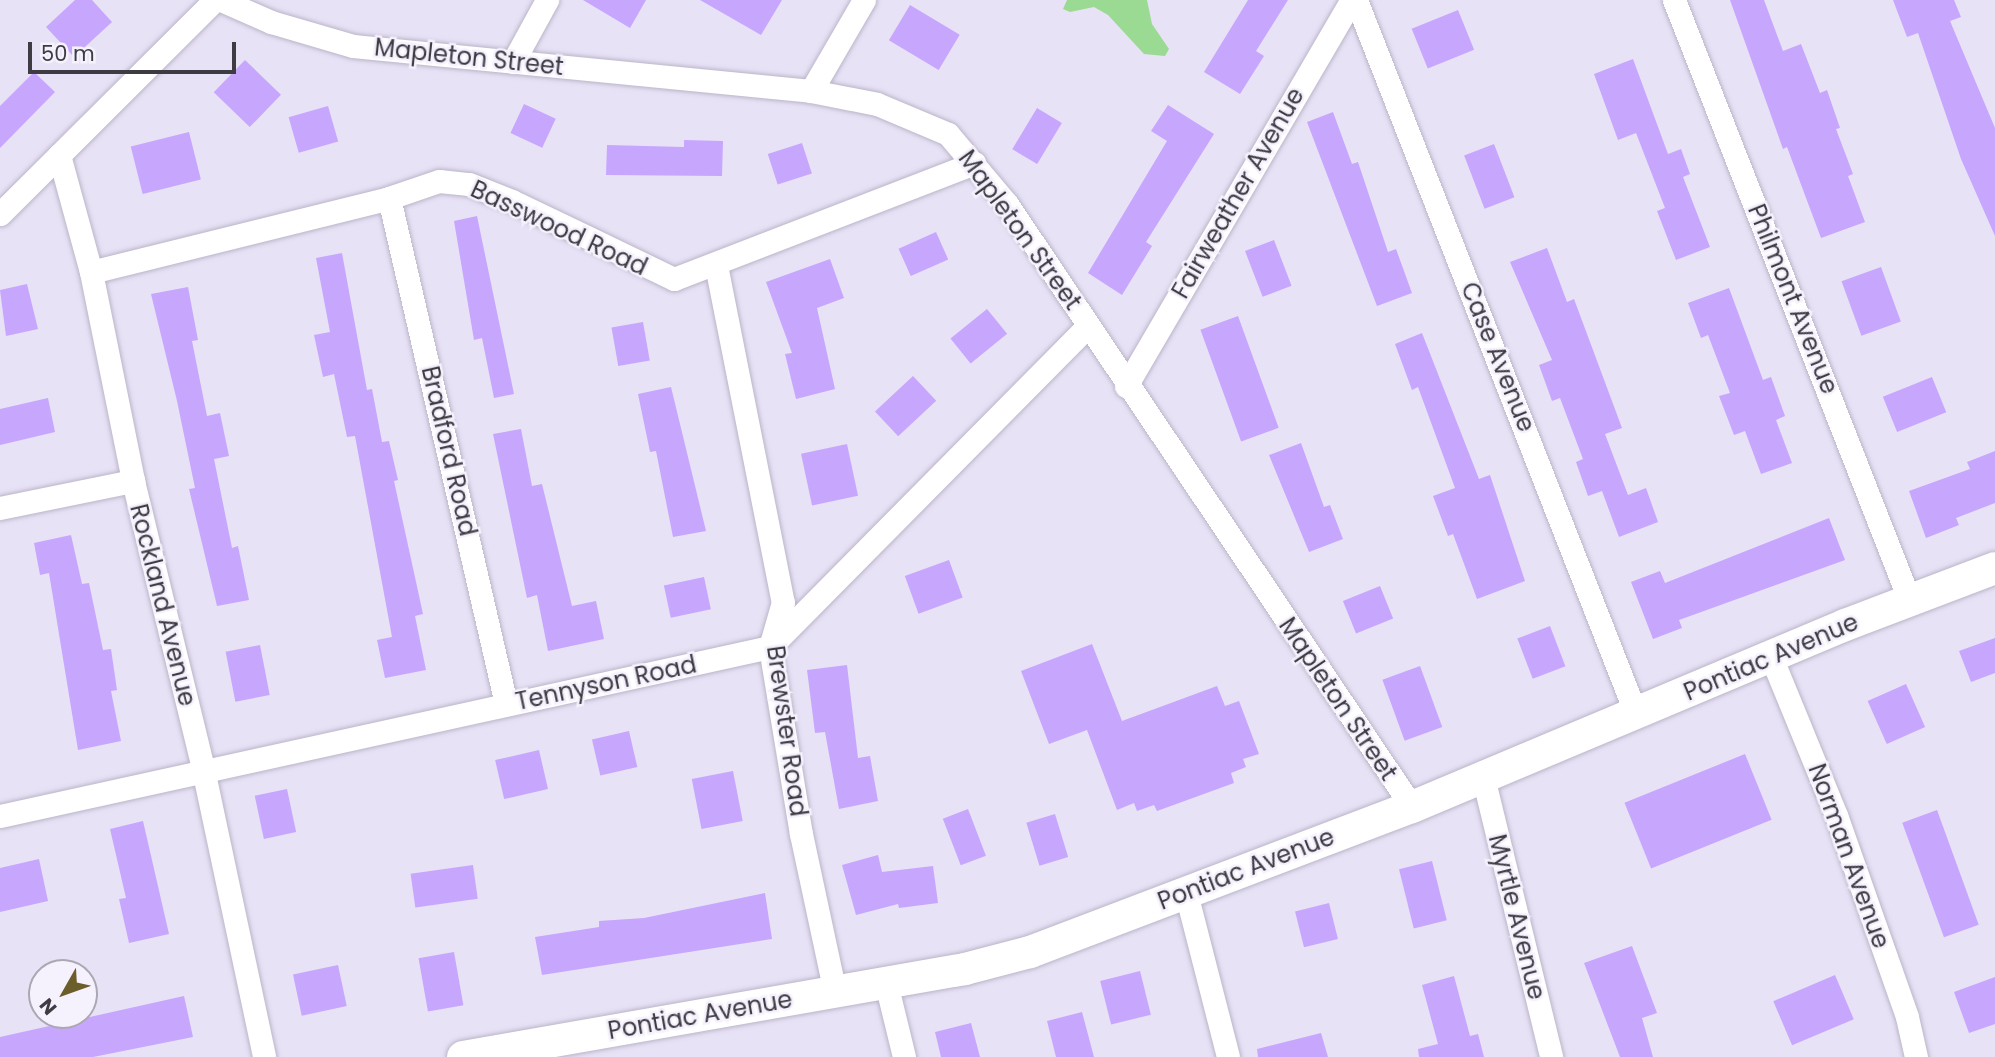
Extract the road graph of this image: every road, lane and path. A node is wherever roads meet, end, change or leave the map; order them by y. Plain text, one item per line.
1 (215, 0) edge
2 (221, 0) edge
3 (547, 0) edge
4 (864, 0) edge
5 (1354, 0) edge
6 (1674, 0) edge
7 (513, 62) junction
8 (811, 91) junction
9 (59, 155) junction
10 (974, 163) junction
11 (389, 198) junction
12 (0, 214) edge
13 (716, 265) junction
14 (91, 272) junction
15 (1088, 326) junction
16 (1126, 386) junction
17 (133, 481) junction
18 (0, 508) edge
19 (1995, 568) edge
20 (1909, 599) junction
21 (770, 647) junction
22 (1772, 659) junction
23 (506, 704) junction
24 (1636, 714) junction
25 (203, 769) junction
26 (1483, 777) junction
27 (1412, 807) junction
28 (0, 816) edge
29 (1186, 893) junction
30 (886, 983) junction
31 (835, 992) junction
32 (573, 1048) edge
33 (264, 1057) edge
34 (463, 1057) edge
35 (904, 1057) edge
36 (1227, 1057) edge
37 (1551, 1057) edge
38 (1916, 1057) edge

1 - 9 street
2 - 7 street, Mapleton Street
3 - 7 street
4 - 8 street
5 - 16 street, Fairweather Avenue
5 - 24 street, Case Avenue
6 - 20 street, Philmont Avenue
7 - 8 street, Mapleton Street
8 - 10 street, Mapleton Street
9 - 12 street
9 - 14 street, Rockland Avenue
10 - 13 street, Basswood Road
10 - 15 street, Mapleton Street
11 - 13 street, Basswood Road
11 - 14 street, Basswood Road
11 - 23 street, Bradford Road
13 - 21 street, Brewster Road
14 - 17 street, Rockland Avenue
15 - 16 street, Mapleton Street
15 - 21 street
16 - 27 street, Mapleton Street
17 - 18 street
17 - 25 street, Rockland Avenue
19 - 20 main road, Pontiac Avenue
20 - 22 main road, Pontiac Avenue
21 - 23 street, Tennyson Road
21 - 31 street, Brewster Road
22 - 24 main road, Pontiac Avenue
22 - 38 street, Norman Avenue
23 - 25 street, Tennyson Road
24 - 26 main road, Pontiac Avenue
25 - 28 street, Tennyson Road
25 - 33 street, Rockland Avenue
26 - 27 main road, Pontiac Avenue
26 - 37 street, Myrtle Avenue
27 - 29 main road, Pontiac Avenue
29 - 30 main road, Pontiac Avenue
29 - 36 street
30 - 31 main road, Pontiac Avenue
30 - 35 street
31 - 32 main road, Pontiac Avenue
32 - 34 main road, Pontiac Avenue

